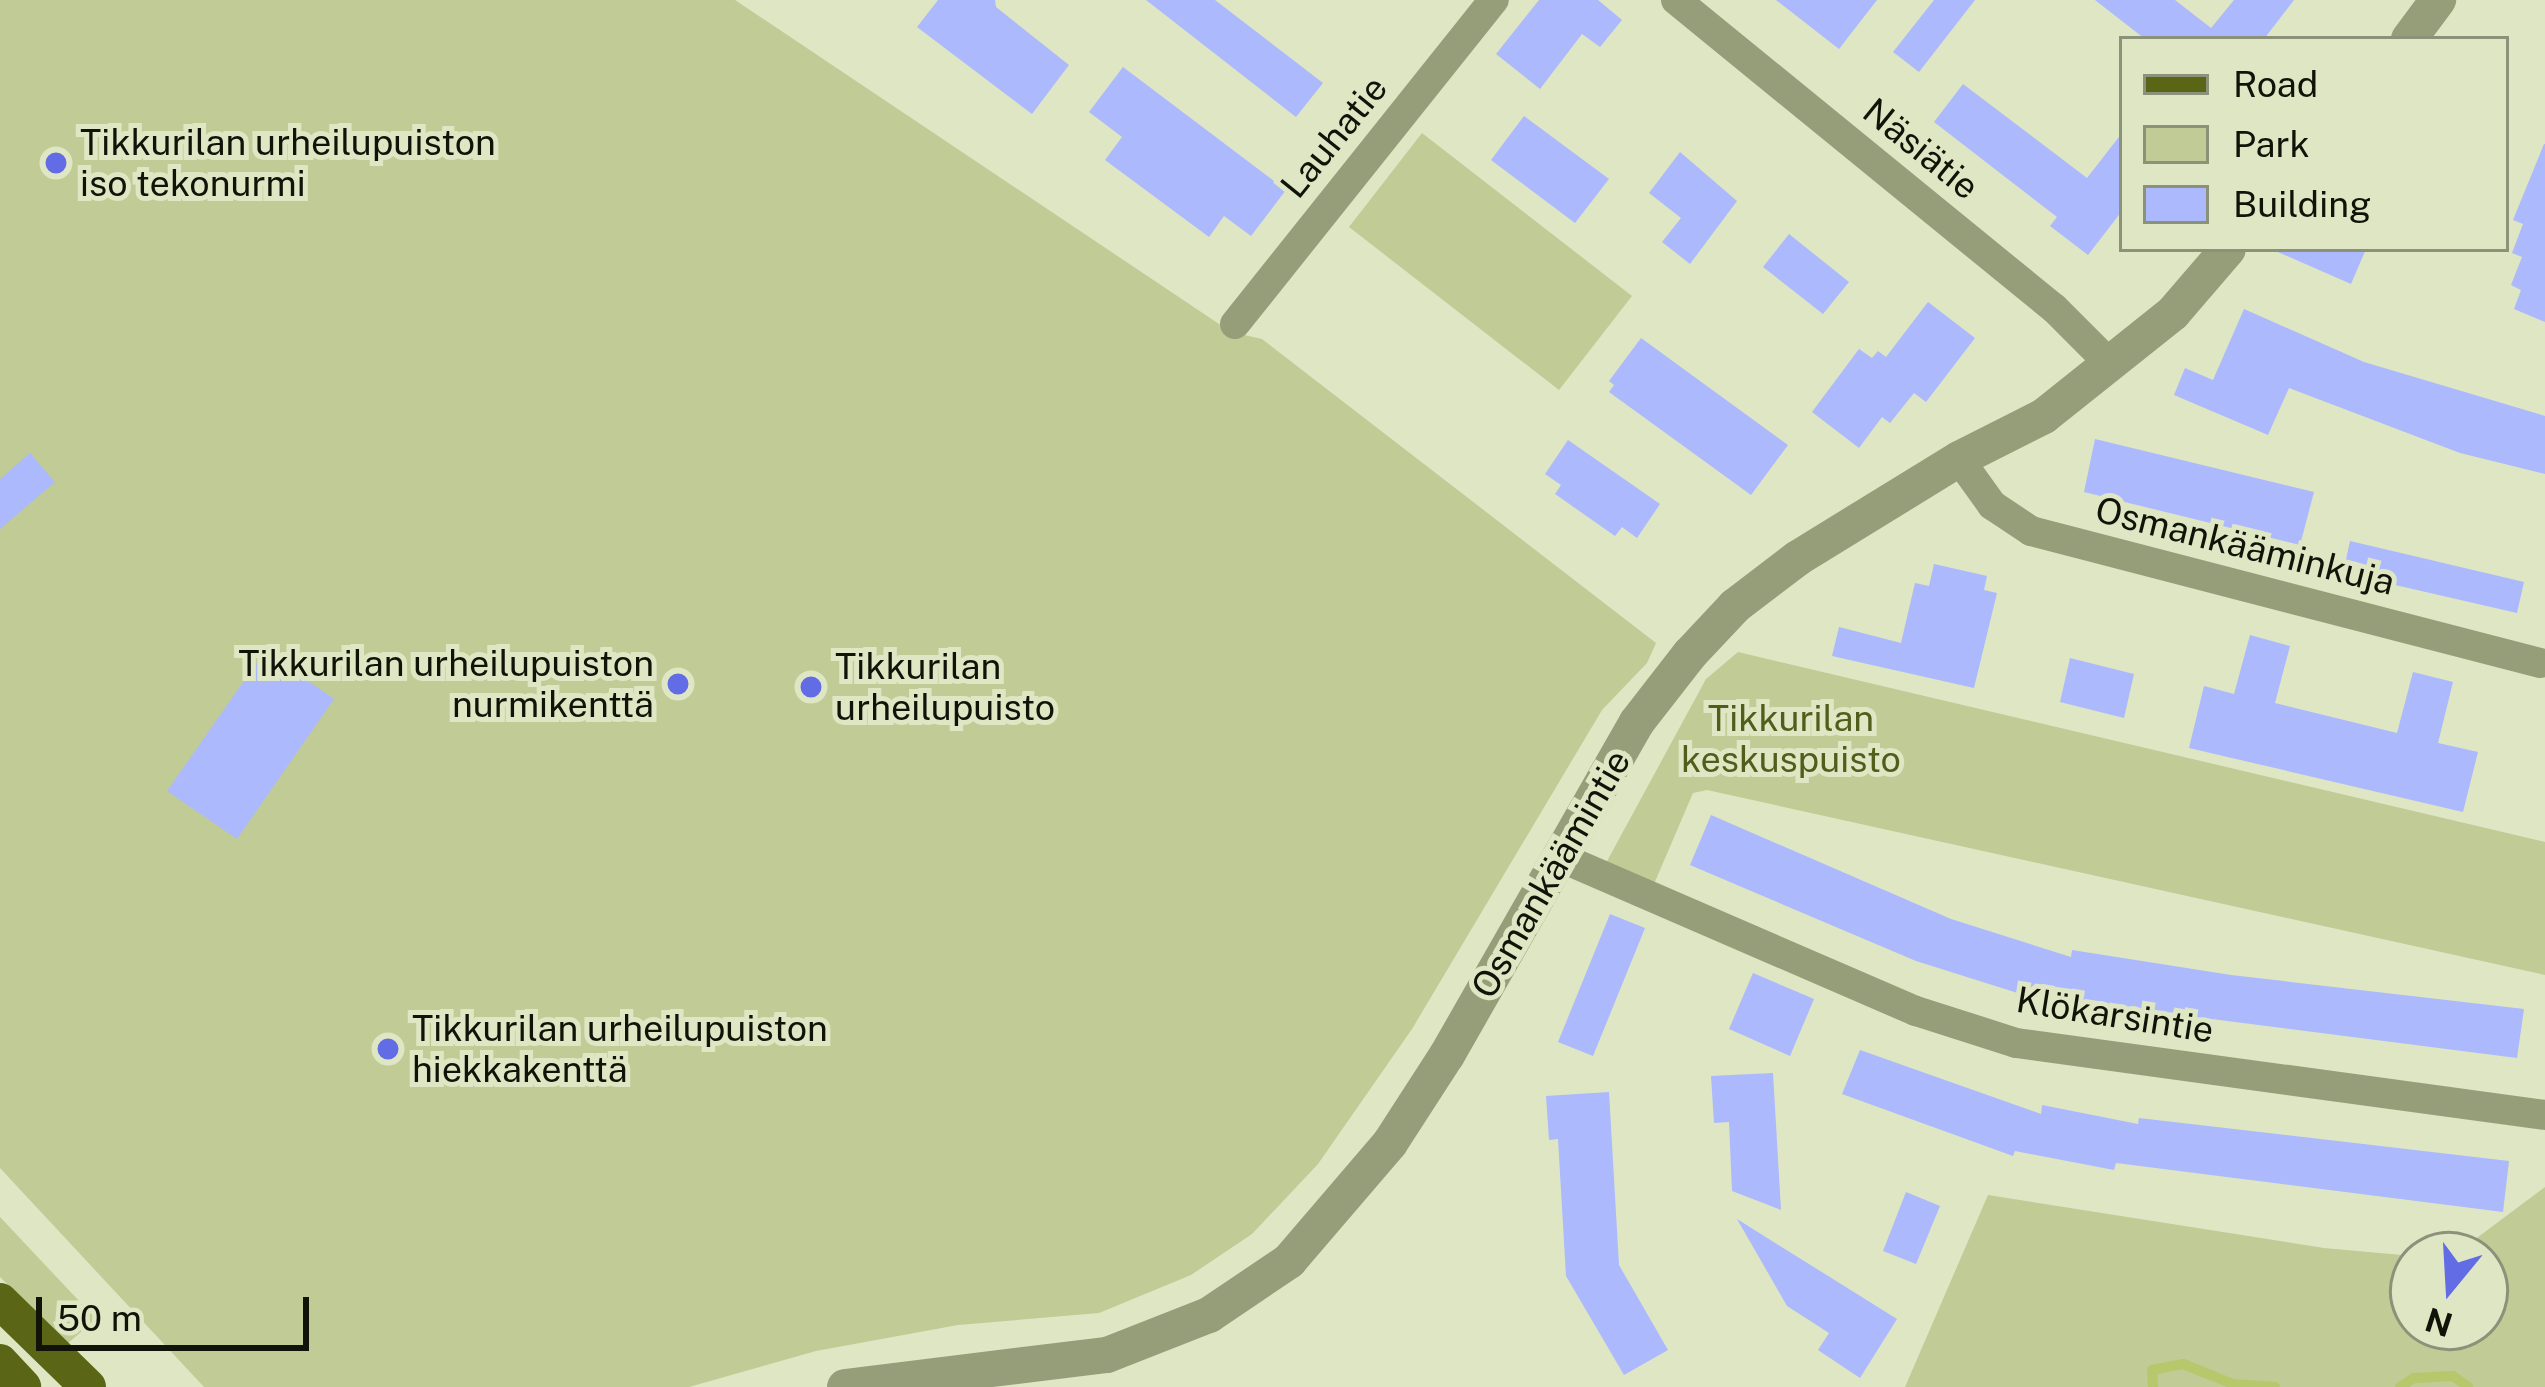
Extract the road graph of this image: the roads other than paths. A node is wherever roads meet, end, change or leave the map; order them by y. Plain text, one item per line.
1 (1494, 0) edge
2 (1676, 0) edge
3 (2436, 1) edge
4 (2411, 36) edge
5 (2225, 252) edge
6 (1235, 323) dead end
7 (2110, 365) junction
8 (1959, 459) junction
9 (2540, 663) dead end
10 (1562, 858) junction
11 (2545, 1115) edge
12 (0, 1301) edge
13 (0, 1362) edge
14 (1040, 1377) edge
15 (22, 1387) edge
16 (88, 1387) edge
17 (845, 1387) edge

1 - 6 street, Lauhatie
2 - 7 street, Näsiätie
3 - 4 street
5 - 7 street, Osmankäämintie
7 - 8 street, Osmankäämintie
8 - 9 street, Osmankääminkuja
8 - 10 street, Osmankäämintie
10 - 11 street, Klökarsintie
10 - 14 street, Osmankäämintie
12 - 16 main road
13 - 15 main road
14 - 17 street, Osmankäämintie

